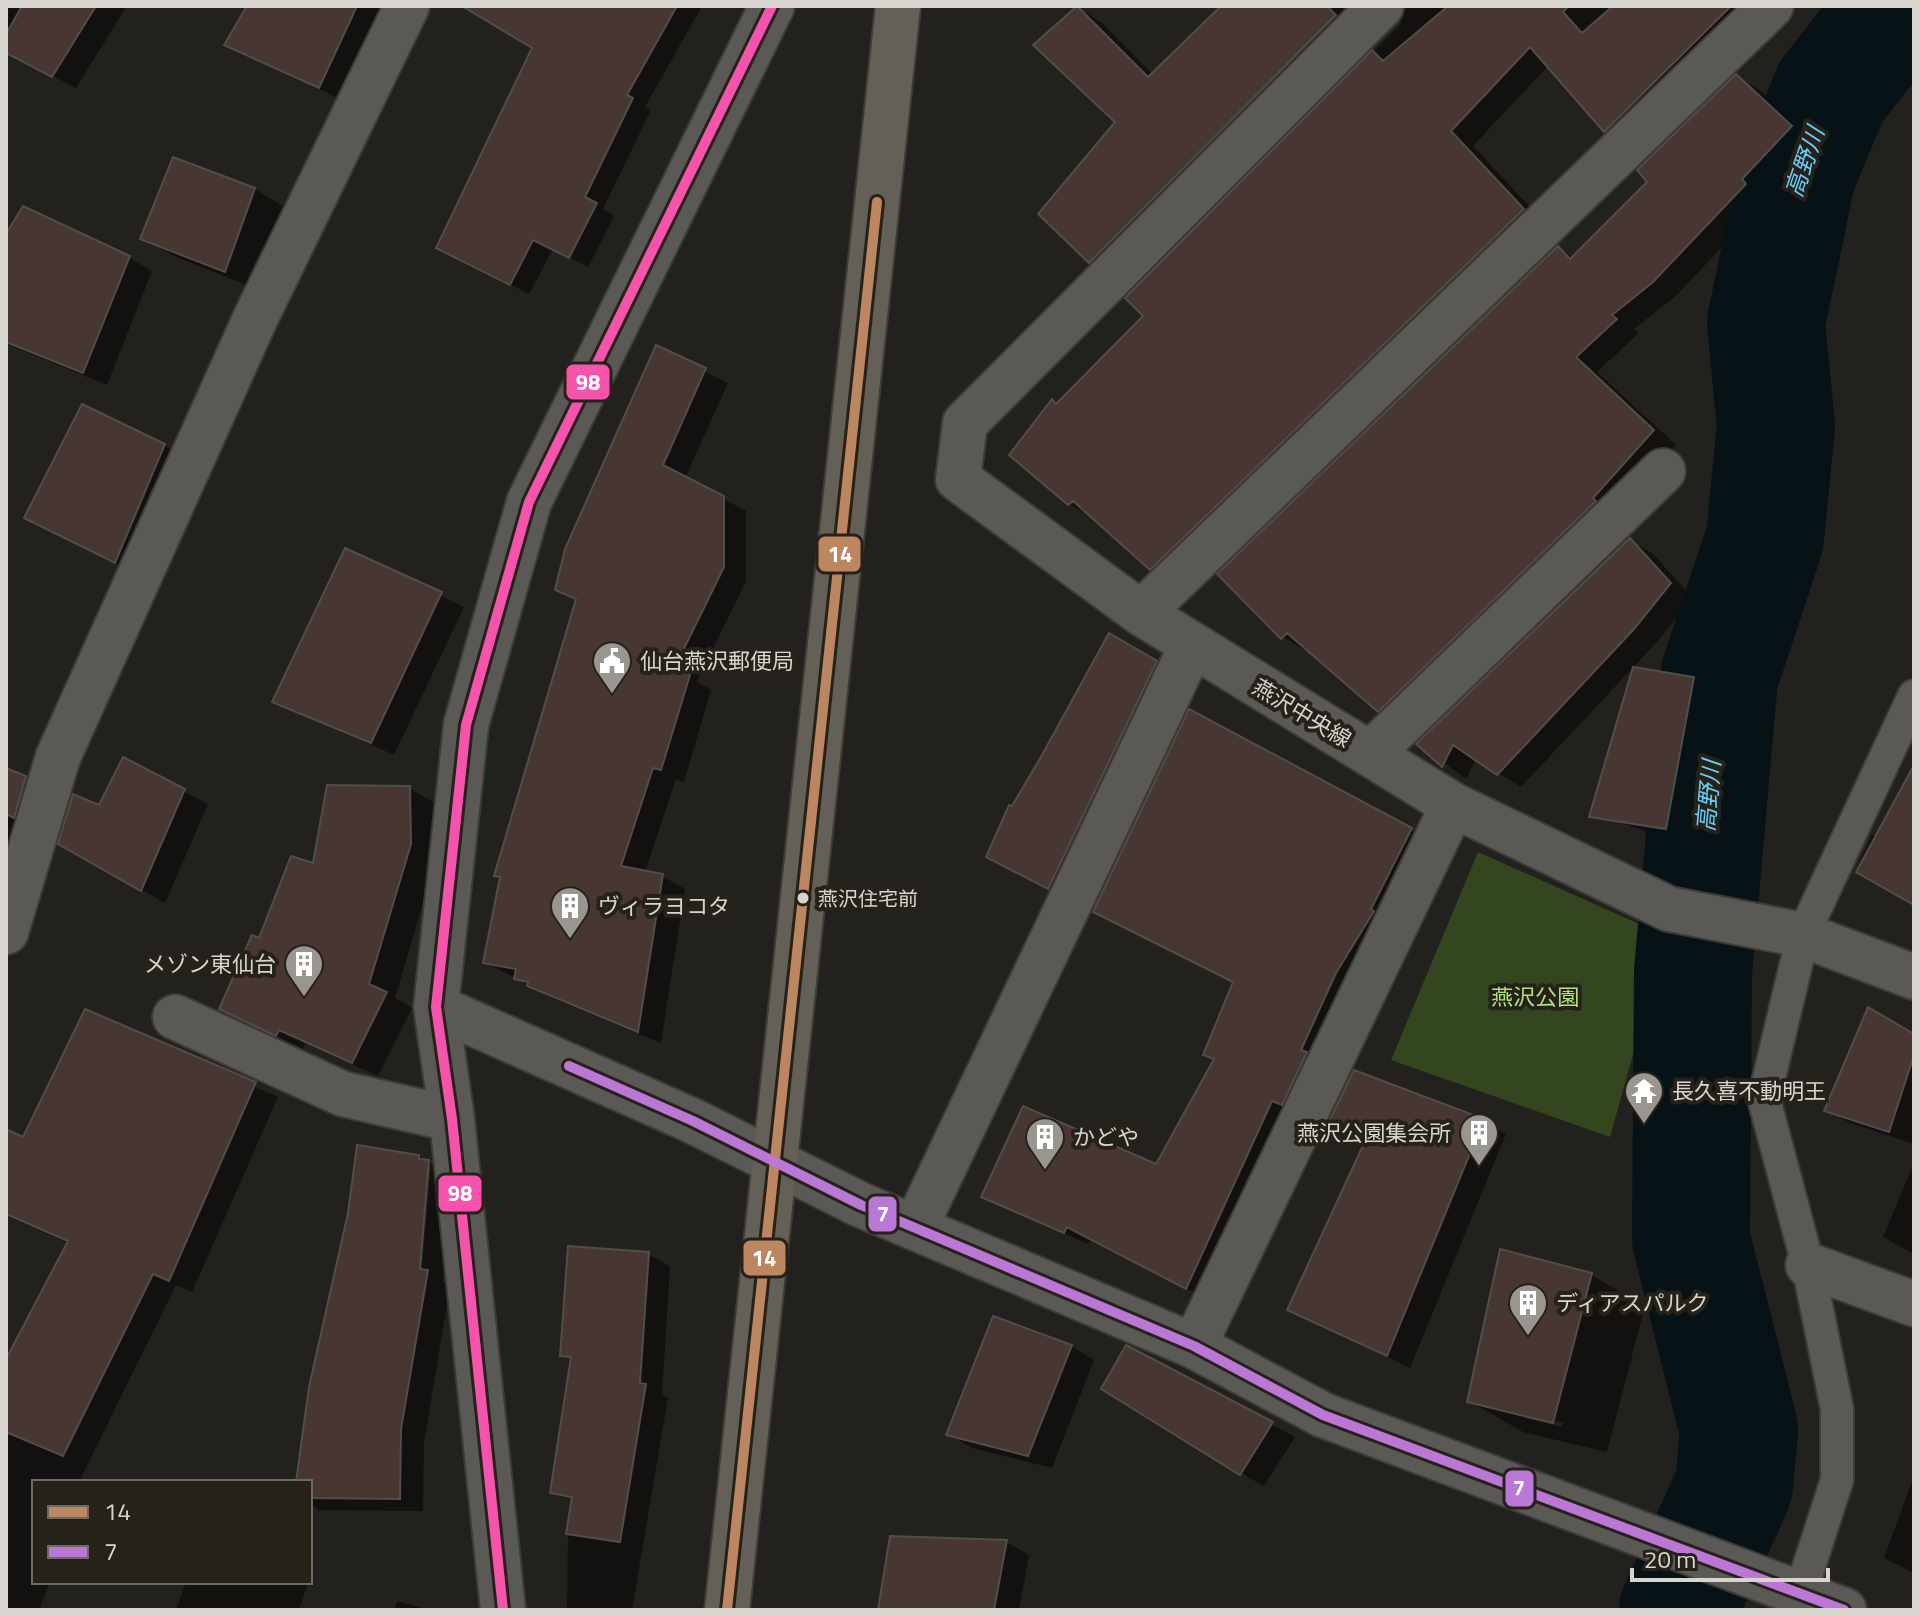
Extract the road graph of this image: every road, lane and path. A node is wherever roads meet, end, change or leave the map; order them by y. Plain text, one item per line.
1 (407, 6) edge
2 (772, 6) edge
3 (898, 6) edge
4 (1381, 6) edge
5 (1771, 6) edge
6 (1663, 471) dead end
7 (1141, 613) junction
8 (1192, 645) junction
9 (1914, 696) edge
10 (1370, 754) junction
11 (1453, 805) junction
12 (6, 932) edge
13 (1803, 935) junction
14 (1914, 977) edge
15 (436, 1007) junction
16 (175, 1017) dead end
17 (452, 1119) junction
18 (774, 1164) junction
19 (916, 1226) junction
20 (1808, 1265) junction
21 (1914, 1304) edge
22 (1194, 1346) junction
23 (1800, 1594) junction
24 (503, 1610) edge
25 (727, 1610) edge
26 (1844, 1610) edge

1 - 12 street
2 - 15 street
3 - 18 main road
4 - 7 street, 燕沢中央線
5 - 7 street
6 - 10 street
7 - 8 street, 燕沢中央線
8 - 10 street, 燕沢中央線
8 - 19 street
9 - 13 lane
10 - 11 street, 燕沢中央線
11 - 13 street, 燕沢中央線
11 - 22 street
13 - 14 street
13 - 20 lane
15 - 17 street
15 - 18 street
16 - 17 street
17 - 24 street
18 - 19 street
18 - 25 main road
19 - 22 street
20 - 21 street
20 - 23 lane
22 - 23 street
23 - 26 street

